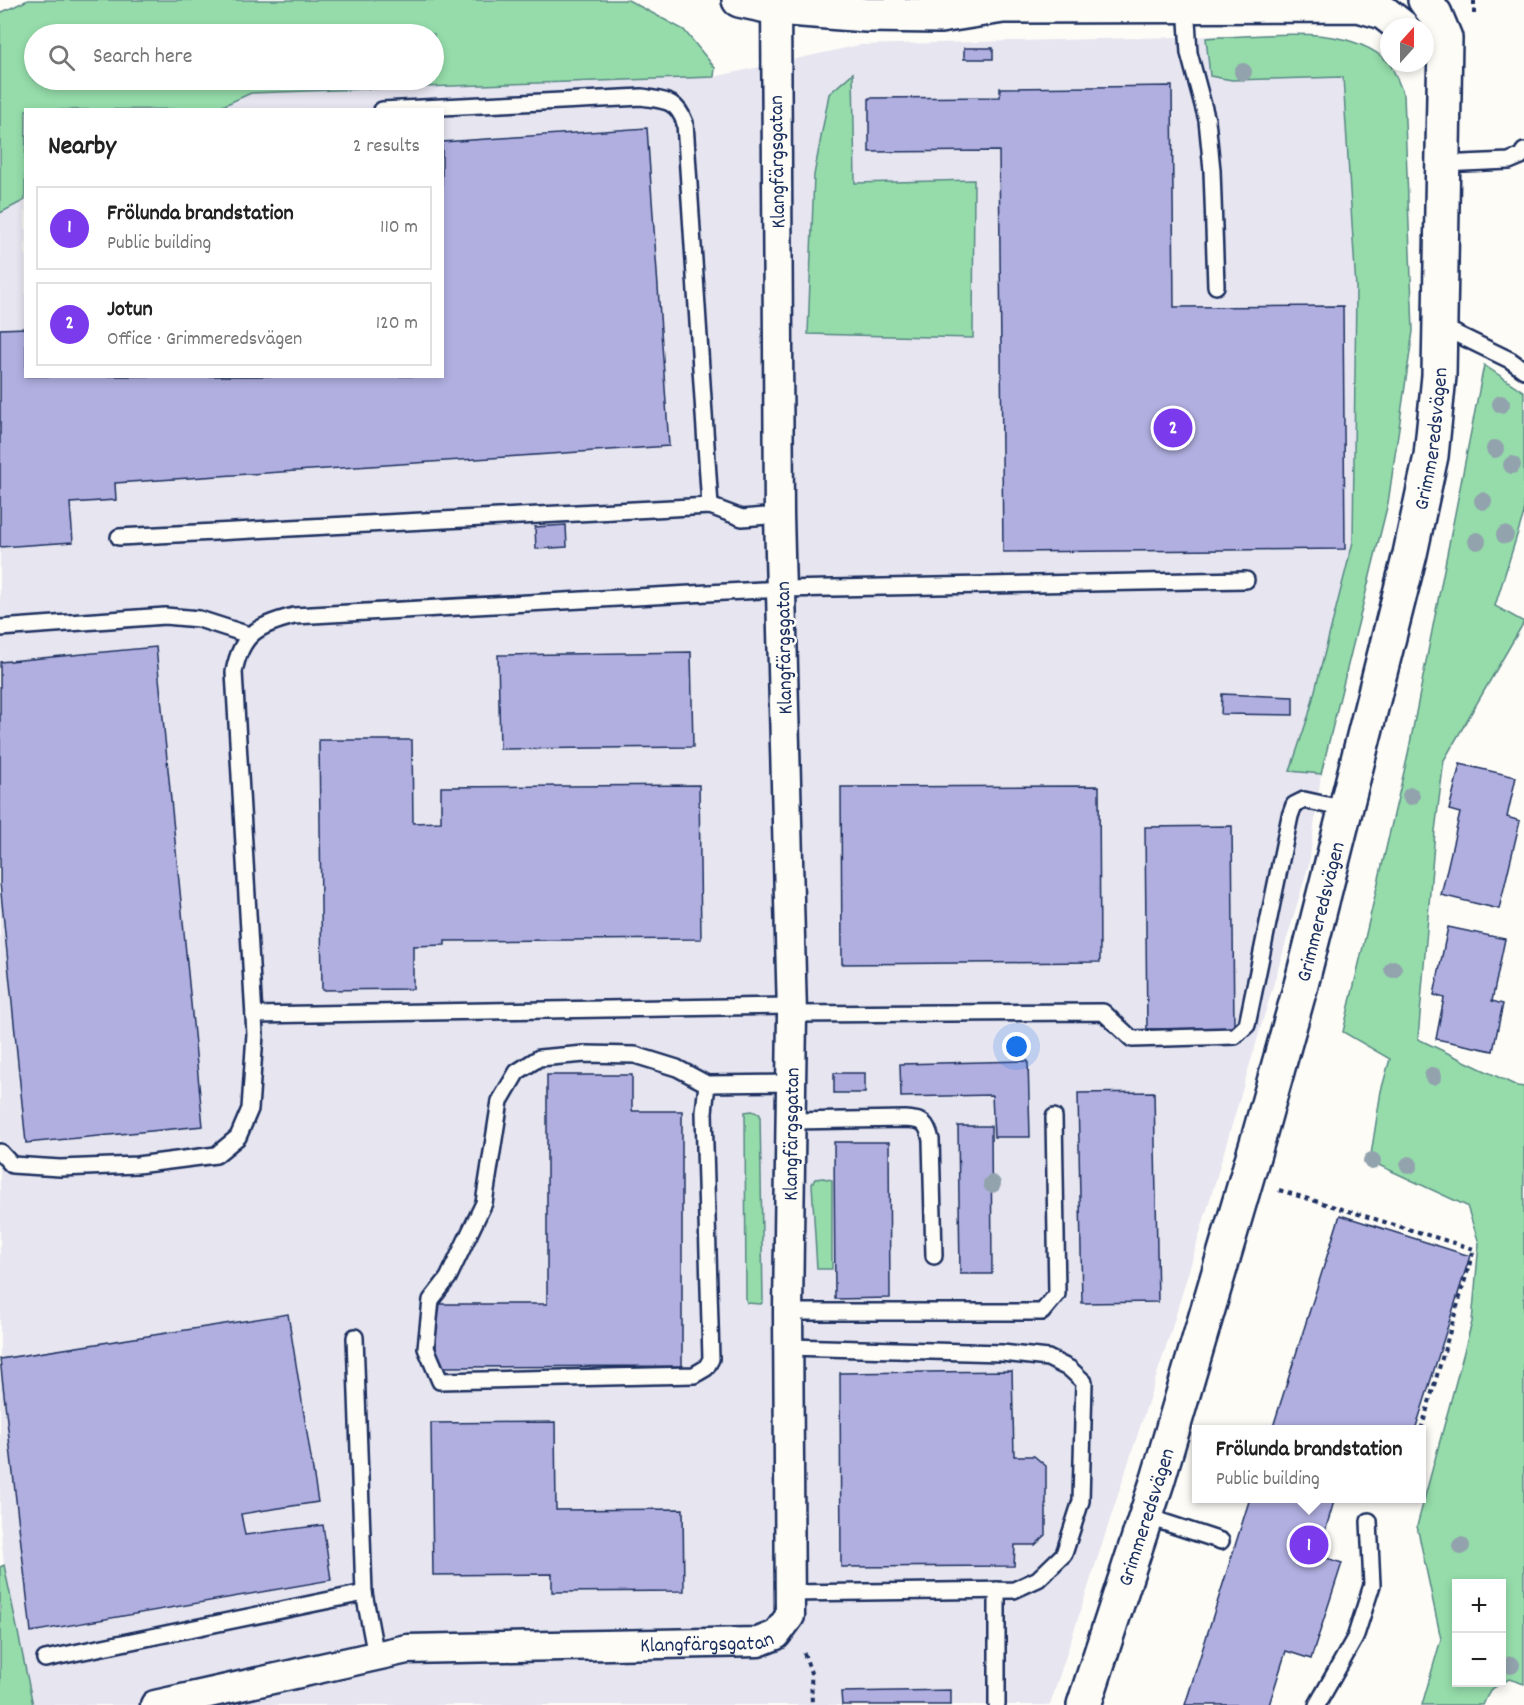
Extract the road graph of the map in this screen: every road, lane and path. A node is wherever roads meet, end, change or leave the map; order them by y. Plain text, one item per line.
1 (739, 0) edge
2 (1425, 0) edge
3 (776, 4) edge
4 (1186, 4) junction
5 (1391, 13) edge
6 (1429, 72) edge
7 (1443, 96) junction
8 (421, 108) edge
9 (1524, 151) edge
10 (1441, 164) junction
11 (1216, 286) dead end
12 (1440, 326) junction
13 (1524, 370) edge
14 (710, 506) junction
15 (779, 515) junction
16 (119, 537) dead end
17 (1246, 580) dead end
18 (781, 589) junction
19 (0, 627) edge
20 (249, 635) junction
21 (1345, 809) junction
22 (792, 1010) junction
23 (254, 1015) junction
24 (793, 1083) junction
25 (707, 1084) junction
26 (1053, 1117) dead end
27 (792, 1121) junction
28 (0, 1152) edge
29 (1275, 1189) dead end
30 (934, 1256) dead end
31 (789, 1312) junction
32 (355, 1337) dead end
33 (789, 1347) junction
34 (1422, 1425) edge
35 (1145, 1516) junction
36 (1369, 1521) dead end
37 (1221, 1541) dead end
38 (997, 1590) junction
39 (364, 1593) junction
40 (790, 1604) junction
41 (376, 1656) junction
42 (45, 1659) dead end
43 (155, 1705) edge
44 (812, 1705) edge
45 (997, 1705) edge
46 (1084, 1705) edge
47 (1317, 1705) edge

1 - 3 street
2 - 7 street, Grimmeredsvägen
3 - 4 street
3 - 15 street, Klangfärgsgatan
4 - 5 street
4 - 11 lane
6 - 7 street
7 - 10 street, Grimmeredsvägen
8 - 14 lane
9 - 10 lane
10 - 12 street, Grimmeredsvägen
12 - 13 lane
12 - 21 street, Grimmeredsvägen
14 - 15 lane
14 - 16 lane
15 - 18 street, Klangfärgsgatan
17 - 18 lane
18 - 20 lane
18 - 22 street, Klangfärgsgatan
19 - 20 lane
20 - 23 lane
21 - 22 lane
21 - 35 street, Grimmeredsvägen
22 - 23 lane
22 - 24 street, Klangfärgsgatan
23 - 28 lane
24 - 25 lane
24 - 27 street, Klangfärgsgatan
25 - 25 lane
26 - 31 lane
27 - 30 lane
27 - 31 street, Klangfärgsgatan
29 - 34 path
31 - 33 street, Klangfärgsgatan
32 - 39 lane
33 - 38 lane
33 - 40 street, Klangfärgsgatan
35 - 37 lane
35 - 46 street, Grimmeredsvägen
36 - 47 lane
38 - 40 lane
38 - 45 lane
39 - 41 lane
39 - 42 lane
40 - 41 street, Klangfärgsgatan
40 - 44 path
41 - 43 street, Klangfärgsgatan

